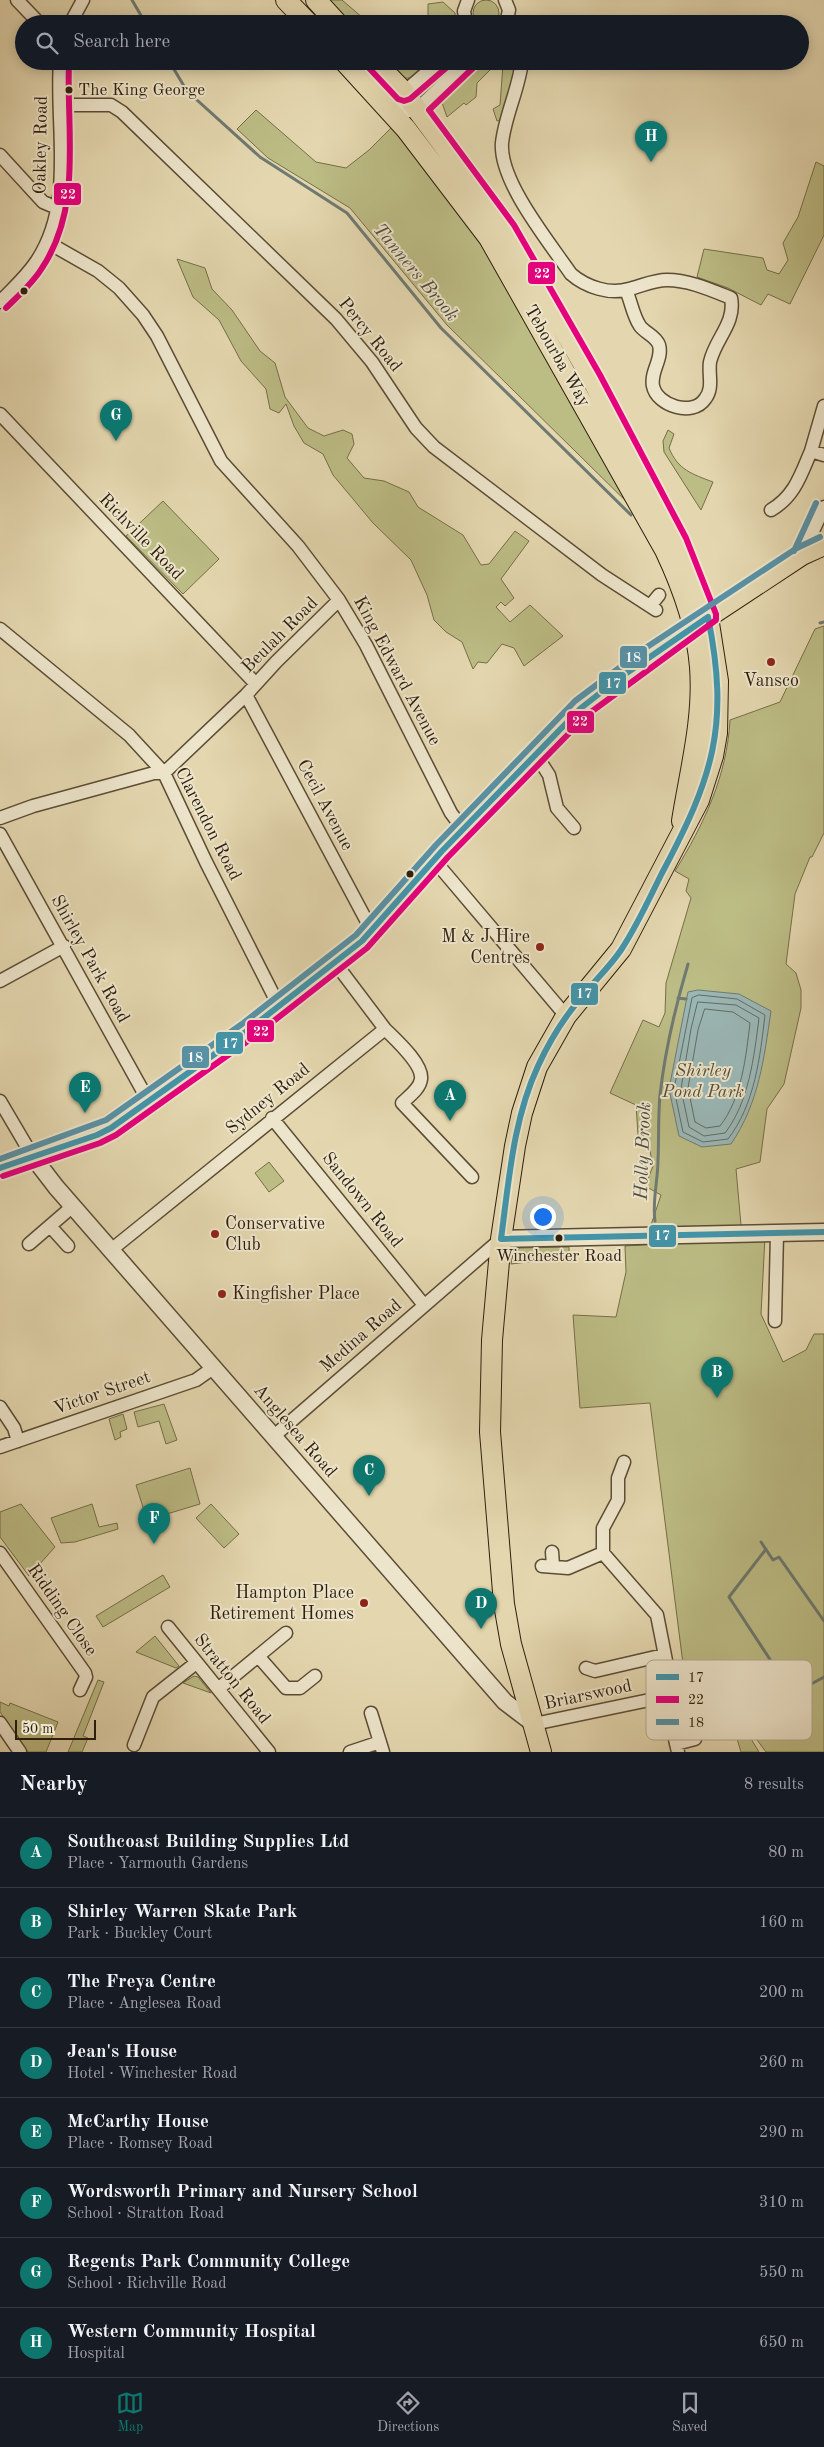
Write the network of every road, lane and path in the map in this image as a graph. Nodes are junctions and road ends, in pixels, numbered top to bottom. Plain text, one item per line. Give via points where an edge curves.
1 (17, 0) edge
2 (83, 0) edge
3 (286, 0) edge
4 (316, 0) edge
5 (468, 0) edge
6 (505, 0) edge
7 (31, 15) edge
8 (75, 15) edge
9 (300, 15) edge
10 (330, 15) edge
11 (464, 15) edge
12 (509, 15) edge
13 (60, 70) edge
14 (352, 70) edge
15 (383, 70) edge
16 (430, 70) edge
17 (458, 70) edge
18 (520, 70) edge
19 (404, 92) junction
20 (60, 105) junction
21 (417, 109) junction
22 (394, 115) junction
23 (0, 155) edge
24 (57, 208) junction
25 (47, 242) junction
26 (626, 290) junction
27 (0, 302) edge
28 (824, 406) edge
29 (0, 414) edge
30 (811, 451) junction
31 (824, 455) edge
32 (824, 507) edge
33 (772, 510) dead end
34 (824, 545) edge
35 (802, 555) junction
36 (659, 595) dead end
37 (339, 600) junction
38 (700, 622) junction
39 (1, 633) edge
40 (256, 684) junction
41 (246, 695) junction
42 (536, 755) junction
43 (164, 773) junction
44 (0, 818) edge
45 (464, 828) junction
46 (574, 828) dead end
47 (0, 834) edge
48 (434, 860) junction
49 (372, 931) junction
50 (64, 946) junction
51 (336, 964) junction
52 (0, 981) edge
53 (279, 1006) junction
54 (563, 1012) junction
55 (385, 1029) junction
56 (0, 1101) edge
57 (149, 1102) junction
58 (272, 1118) junction
59 (33, 1157) junction
60 (0, 1168) edge
61 (472, 1177) dead end
62 (73, 1206) junction
63 (50, 1226) junction
64 (824, 1232) edge
65 (776, 1234) junction
66 (501, 1240) junction
67 (29, 1244) dead end
68 (68, 1246) dead end
69 (111, 1250) junction
70 (472, 1263) junction
71 (498, 1277) junction
72 (424, 1305) junction
73 (775, 1321) dead end
74 (213, 1368) junction
75 (0, 1407) edge
76 (274, 1436) junction
77 (18, 1441) junction
78 (0, 1447) edge
79 (624, 1462) dead end
80 (552, 1552) dead end
81 (0, 1553) edge
82 (603, 1553) junction
83 (168, 1627) dead end
84 (286, 1633) dead end
85 (664, 1655) junction
86 (258, 1656) junction
87 (665, 1660) edge
88 (196, 1663) junction
89 (586, 1668) dead end
90 (315, 1676) dead end
91 (218, 1689) junction
92 (80, 1690) dead end
93 (646, 1700) edge
94 (371, 1713) dead end
95 (0, 1723) edge
96 (534, 1724) junction
97 (692, 1740) edge
98 (134, 1745) dead end
99 (382, 1747) edge
100 (677, 1748) edge
101 (20, 1752) edge
102 (269, 1752) edge
103 (350, 1752) edge
104 (541, 1752) edge

1 - 7 street
2 - 8 street
3 - 9 main road
4 - 10 main road
5 - 11 street
6 - 12 street
13 - 20 street, Oakley Road
14 - 22 main road, Tebourba Way
15 - 19 main road, Tebourba Way
16 - 19 street
17 - 21 street
18 - 26 street via 502,142 504,168 571,274 601,289
19 - 21 main road, Tebourba Way
19 - 22 street
20 - 24 street, Oakley Road via 61,177
20 - 36 street, Percy Road via 111,105 122,112 336,319 372,362 416,428 434,447 602,575 653,608
21 - 22 street
21 - 38 main road, Tebourba Way via 506,229 592,379 673,531 696,582
22 - 38 main road, Tebourba Way via 489,238 665,550
23 - 24 street via 43,202
24 - 25 street, Oakley Road
25 - 27 street, Oakley Road via 35,263
25 - 37 street, King Edward Avenue via 98,270 143,315 221,461 298,546
26 - 26 street via 669,280 698,285 731,298 730,321 712,355 710,390 701,405 692,408 670,405 655,391 653,378 659,346 639,324
28 - 30 street
29 - 40 street, Richville Road
30 - 31 street
30 - 33 street via 794,491 784,503
32 - 35 street
34 - 35 main road
35 - 38 main road
37 - 40 street, Beulah Road
37 - 45 street, King Edward Avenue via 366,644 451,813
38 - 42 main road via 581,708
38 - 54 main road via 700,709 679,840 621,949
39 - 43 street, Clarendon Road via 129,735
40 - 41 street, Beulah Road
41 - 43 street, Beulah Road
41 - 49 street, Cecil Avenue
42 - 45 main road
42 - 46 street via 549,775 557,808
43 - 44 street via 33,806
43 - 53 street, Clarendon Road
45 - 48 main road
47 - 50 street, Shirley Park Road
48 - 49 main road
48 - 54 street
49 - 51 main road
50 - 52 street
50 - 57 street, Shirley Park Road
51 - 53 main road
51 - 55 street
53 - 57 main road
54 - 66 main road via 537,1067 522,1113
55 - 58 street, Sydney Road
55 - 61 street via 420,1067 421,1080 402,1103
56 - 59 street
57 - 59 main road via 97,1135
58 - 69 street, Sydney Road
58 - 72 street, Sandown Road
59 - 60 main road
59 - 62 street, Anglesea Road
62 - 63 street
62 - 69 street, Anglesea Road
63 - 67 street
63 - 68 street
64 - 65 street
65 - 66 street
65 - 73 street
66 - 70 street, Medina Road
66 - 71 main road
69 - 74 street, Anglesea Road
70 - 71 street via 489,1269
70 - 72 street, Medina Road
71 - 96 main road via 492,1340 490,1432 500,1567 511,1644
72 - 76 street, Medina Road
74 - 76 street, Anglesea Road
74 - 77 street, Victor Street via 196,1380
75 - 77 street via 14,1428
76 - 96 street, Anglesea Road via 505,1702
77 - 78 street, Victor Street
79 - 82 street via 618,1478 618,1500 603,1528
80 - 82 street via 547,1566 568,1568
81 - 92 street, Ridding Close via 85,1673
82 - 85 street via 657,1615
83 - 88 street, Stratton Road
84 - 86 street
85 - 87 street
85 - 89 street, Briarswood via 595,1671
86 - 90 street via 286,1688 300,1688
86 - 91 street
88 - 91 street, Stratton Road
88 - 98 street via 153,1697
91 - 102 street, Stratton Road
93 - 96 street, Briarswood
94 - 99 street
95 - 101 street
96 - 104 main road
97 - 100 street
99 - 103 street

